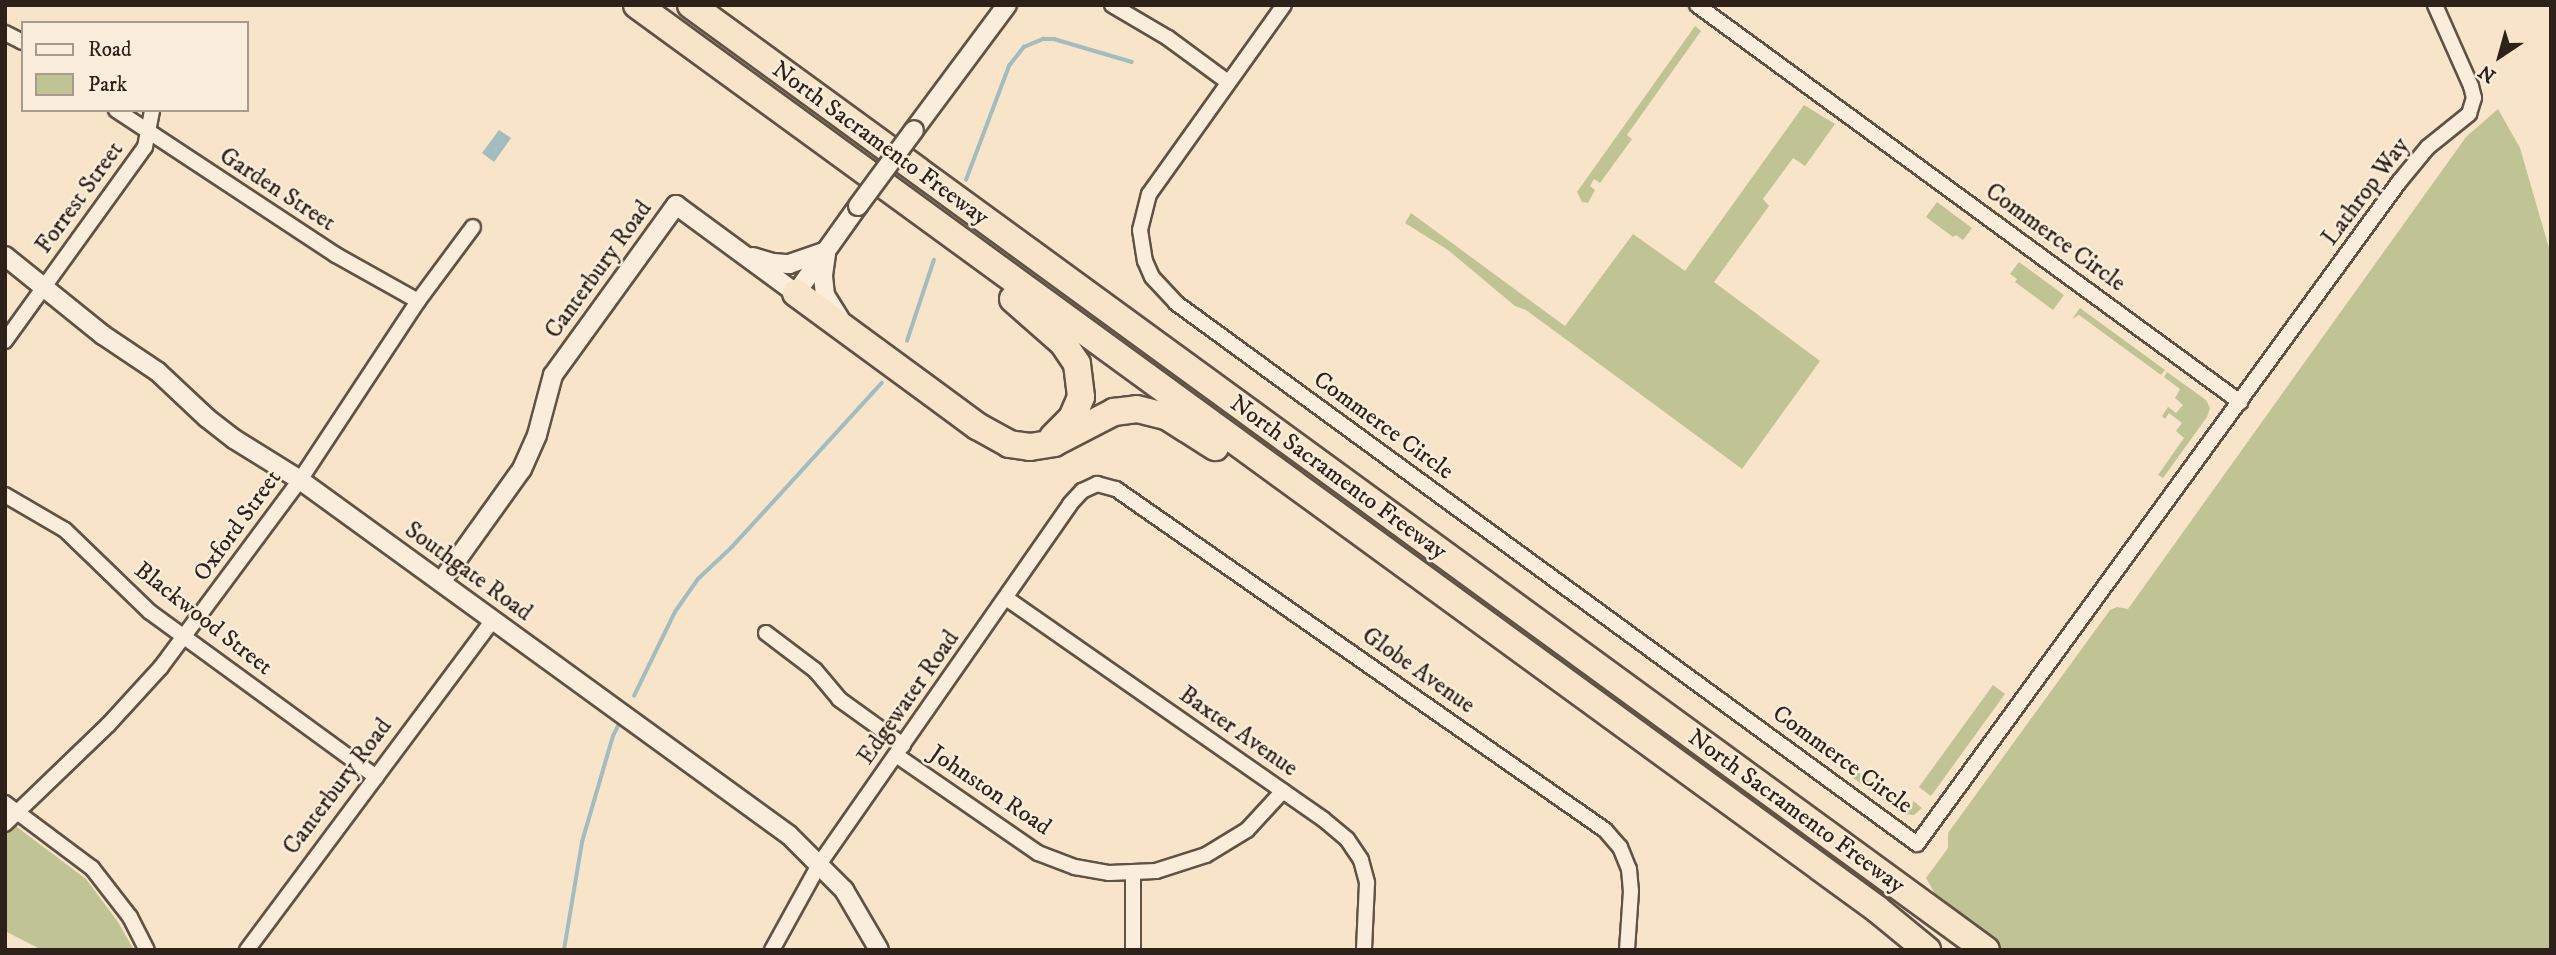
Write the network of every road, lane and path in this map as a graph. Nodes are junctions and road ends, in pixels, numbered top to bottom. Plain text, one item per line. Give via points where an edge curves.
1 (636, 5) edge
2 (691, 5) edge
3 (719, 5) edge
4 (999, 5) edge
5 (1007, 5) edge
6 (1112, 5) edge
7 (1284, 5) edge
8 (1697, 5) edge
9 (2435, 5) edge
10 (989, 29) junction
11 (5, 33) edge
12 (21, 41) edge
13 (1228, 82) junction
14 (119, 112) edge
15 (152, 112) edge
16 (147, 133) junction
17 (866, 135) junction
18 (911, 206) junction
19 (473, 227) dead end
20 (736, 249) junction
21 (826, 250) junction
22 (5, 256) edge
23 (45, 286) junction
24 (796, 293) junction
25 (418, 301) junction
26 (854, 335) junction
27 (5, 341) edge
28 (2240, 401) junction
29 (1043, 445) junction
30 (300, 480) junction
31 (1097, 484) joint
32 (5, 495) edge
33 (1418, 575) junction
34 (441, 582) junction
35 (1006, 598) junction
36 (493, 620) junction
37 (765, 633) dead end
38 (184, 637) junction
39 (900, 750) junction
40 (376, 777) junction
41 (1283, 791) junction
42 (5, 803) edge
43 (18, 812) junction
44 (5, 824) edge
45 (820, 863) junction
46 (1133, 874) junction
47 (147, 950) edge
48 (247, 950) edge
49 (772, 950) edge
50 (879, 950) edge
51 (1133, 950) edge
52 (1364, 950) edge
53 (1627, 950) edge
54 (1927, 950) edge
55 (1986, 950) edge

1 - 18 highway, North Sacramento Freeway
2 - 17 highway, North Sacramento Freeway
3 - 17 highway
4 - 10 street
5 - 10 street
6 - 13 street
7 - 13 street, Commerce Circle
8 - 28 street, Commerce Circle
9 - 28 street, Lathrop Way via 2471,86 2473,107 2414,162
10 - 21 street, bridge
11 - 12 street
13 - 28 street, Commerce Circle via 1156,182 1144,206 1140,245 1163,292 1917,844
14 - 16 street, Garden Street
15 - 16 street, Forrest Street
16 - 23 street, Forrest Street via 145,147
16 - 25 street, Garden Street via 336,255
17 - 55 highway, North Sacramento Freeway
18 - 29 highway via 1063,343 1077,364 1082,387 1077,408
18 - 33 highway, North Sacramento Freeway
19 - 25 street, Oxford Street
20 - 21 street via 781,264 797,263
20 - 24 street, Canterbury Road
20 - 34 street, Canterbury Road via 676,205 554,375 522,469
21 - 24 street
21 - 26 street via 825,295
22 - 23 street, Southgate Road
23 - 27 street, Forrest Street
23 - 30 street, Southgate Road via 86,322 158,372 216,425
24 - 26 highway
25 - 30 street, Oxford Street
26 - 29 highway via 991,435 1017,446
29 - 33 highway via 1114,412 1160,413
30 - 34 street, Southgate Road
30 - 38 street, Oxford Street
31 - 35 street, Edgewater Road via 1075,498
31 - 53 street, Globe Avenue via 1116,489 1605,830 1620,847 1629,869 1632,891
32 - 38 street, Blackwood Street via 65,530 130,594
33 - 54 highway, North Sacramento Freeway
34 - 36 street, Southgate Road
35 - 39 street, Edgewater Road
35 - 41 street, Baxter Avenue
36 - 40 street, Canterbury Road
36 - 45 street, Southgate Road via 789,835
37 - 39 street, Johnston Road via 815,670 839,699
38 - 40 street, Blackwood Street
38 - 43 street, Oxford Street via 135,697
39 - 45 street, Edgewater Road
39 - 46 street, Johnston Road via 1038,853 1092,871
40 - 48 street, Canterbury Road
41 - 46 street, Johnston Road via 1247,830 1220,848 1192,861
41 - 52 street, Baxter Avenue via 1337,829 1361,860 1368,897
42 - 43 street
43 - 44 street, Oxford Street
43 - 47 street via 92,868 130,917
45 - 49 street, Edgewater Road
45 - 50 street, Southgate Road via 850,899
46 - 51 street

